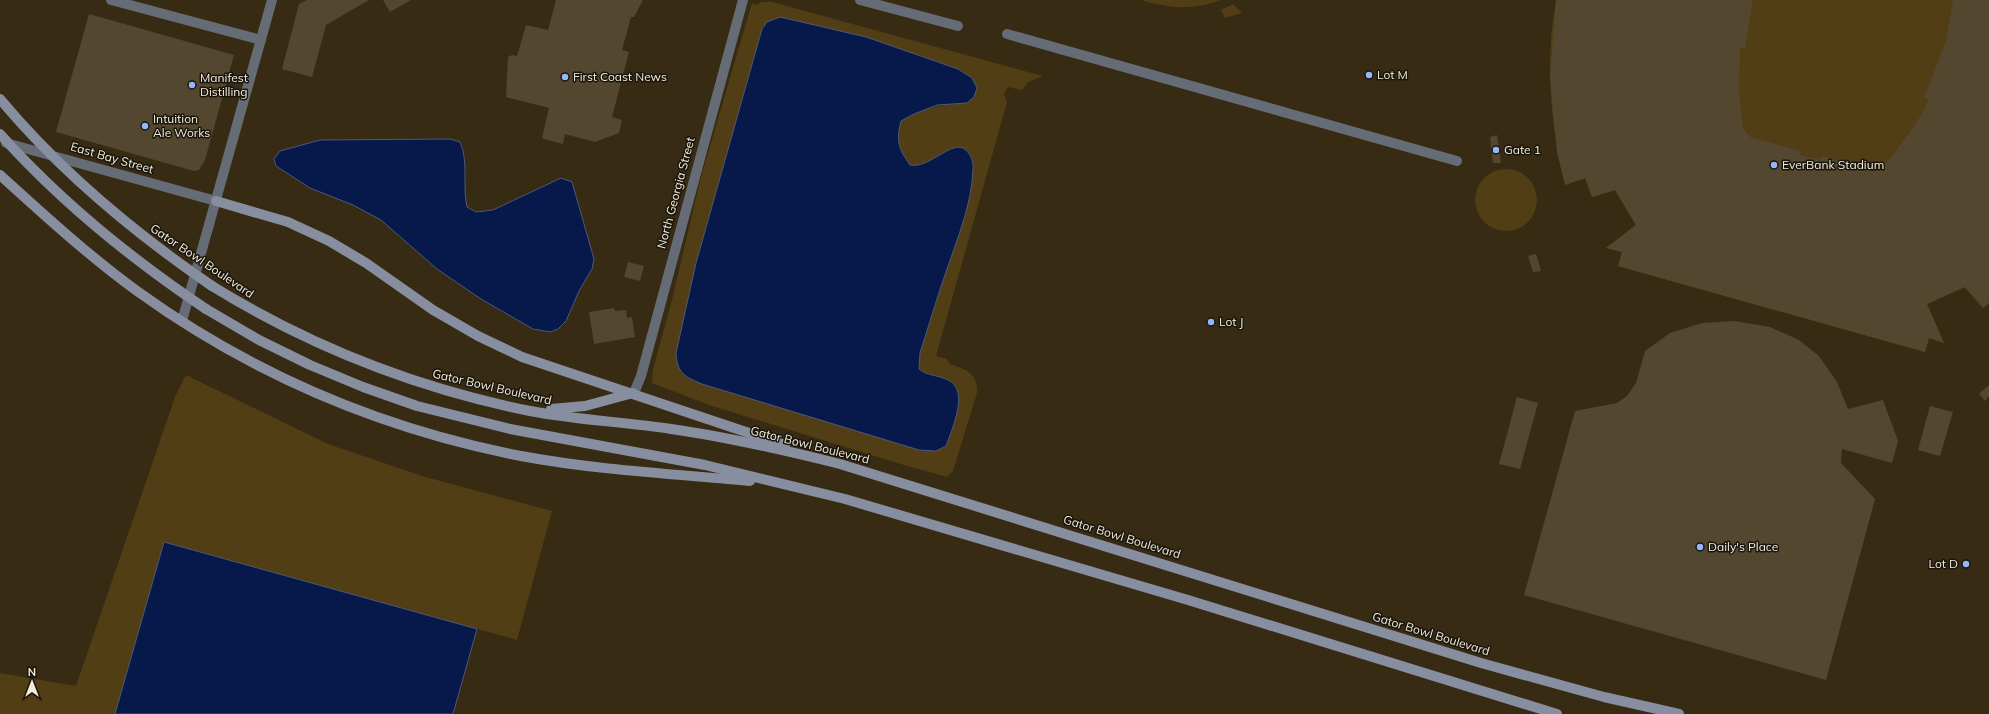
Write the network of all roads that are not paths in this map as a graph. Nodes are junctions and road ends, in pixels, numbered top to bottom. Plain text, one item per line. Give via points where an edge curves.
1 (111, 0) edge
2 (272, 0) edge
3 (743, 0) edge
4 (860, 0) edge
5 (958, 26) dead end
6 (1007, 34) dead end
7 (261, 40) junction
8 (0, 99) edge
9 (0, 134) edge
10 (0, 141) edge
11 (1457, 161) dead end
12 (0, 175) edge
13 (216, 201) junction
14 (182, 322) junction
15 (634, 393) junction
16 (531, 411) junction
17 (840, 464) junction
18 (788, 484) junction
19 (1557, 714) edge
20 (1679, 714) edge

1 - 7 street
2 - 7 street
3 - 15 street, North Georgia Street via 641,376
4 - 5 street
6 - 11 street
7 - 13 street
8 - 16 main road, Gator Bowl Boulevard, bridge via 55,159 96,198 157,248 212,286 289,330 368,365 449,391
9 - 18 main road, bridge via 37,174 101,232 152,272 206,309 259,340 310,365 417,406 510,429 677,459
10 - 13 street, East Bay Street
12 - 14 main road via 103,265
13 - 14 street
13 - 15 main road via 288,222 330,241 366,262 433,310 507,350 543,365
14 - 18 main road via 296,385 375,417 436,436 522,456 570,463
15 - 16 main road via 585,406
15 - 17 main road
16 - 17 main road, Gator Bowl Boulevard via 672,429
17 - 20 main road, Gator Bowl Boulevard via 1481,663 1604,697
18 - 19 main road via 1188,600

